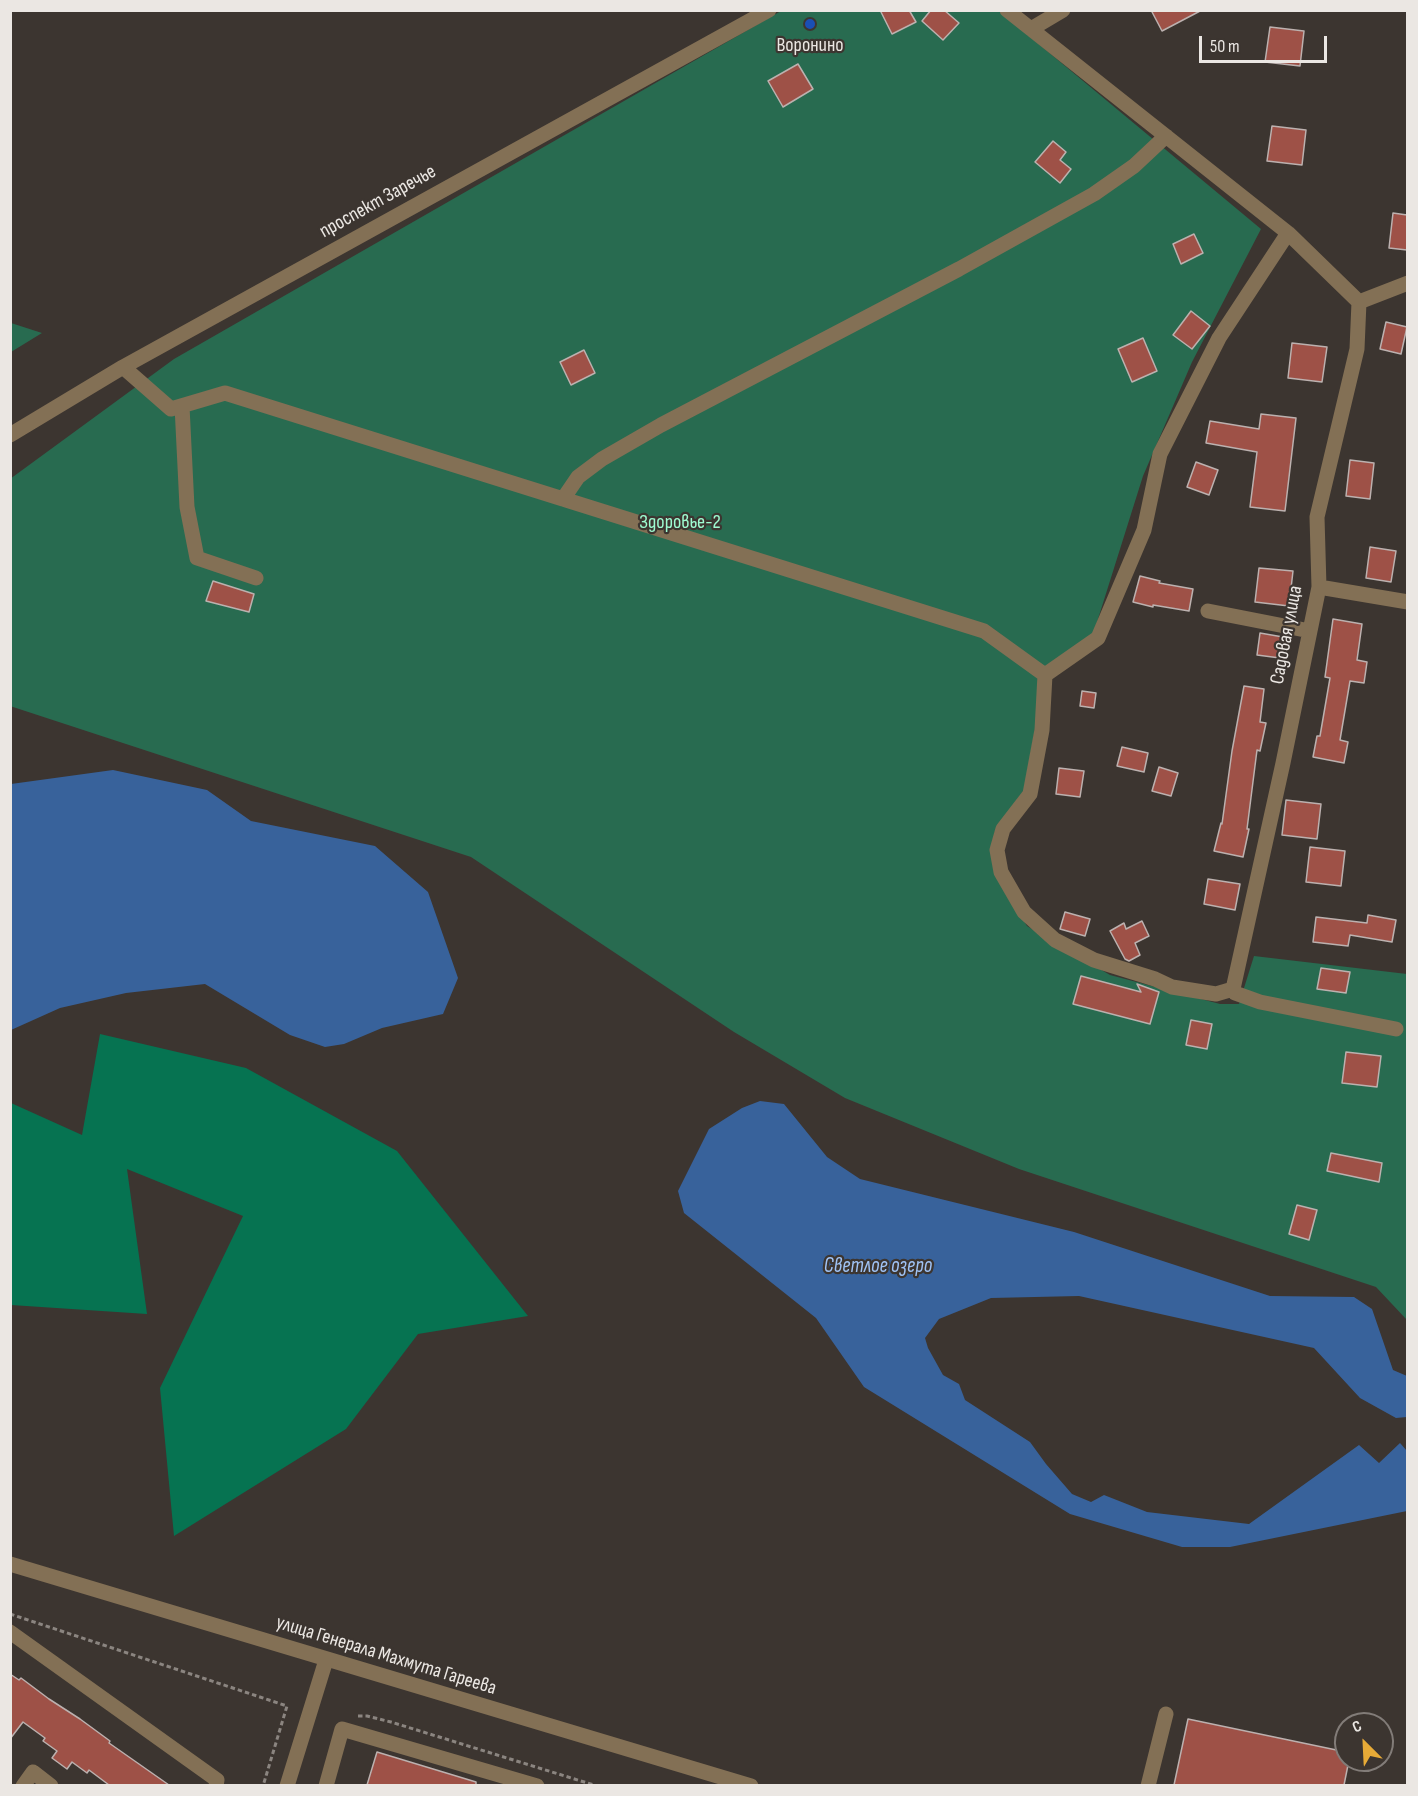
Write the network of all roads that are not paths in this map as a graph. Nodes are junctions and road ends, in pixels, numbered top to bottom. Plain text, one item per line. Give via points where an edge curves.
1 (769, 10) edge
2 (1007, 10) edge
3 (1063, 10) edge
4 (1031, 29) junction
5 (1166, 136) junction
6 (1288, 233) junction
7 (1407, 284) edge
8 (1359, 302) junction
9 (123, 366) junction
10 (182, 406) junction
11 (10, 435) edge
12 (563, 499) junction
13 (256, 578) dead end
14 (1319, 587) junction
15 (1407, 602) edge
16 (1208, 610) dead end
17 (1310, 631) junction
18 (1045, 675) junction
19 (1233, 989) junction
20 (1396, 1029) dead end
21 (10, 1564) edge
22 (10, 1632) edge
23 (326, 1660) junction
24 (1166, 1714) dead end
25 (23, 1785) edge
26 (51, 1785) edge
27 (216, 1785) edge
28 (287, 1785) edge
29 (326, 1785) edge
30 (532, 1785) edge
31 (751, 1785) edge
32 (1148, 1785) edge

1 - 9 street, проспект Заречье
2 - 4 street
3 - 4 street
4 - 5 street
5 - 6 street
5 - 12 street via 1095,194 602,459 578,477
6 - 8 street
6 - 18 street via 1219,338 1160,454 1144,530 1098,638
7 - 8 street
8 - 14 street, Садовая улица via 1357,349 1317,517
9 - 10 street via 171,409
9 - 11 street, проспект Заречье
10 - 12 street via 225,393
10 - 13 street via 187,507 196,558
12 - 18 street via 984,631
14 - 15 street
14 - 17 street, Садовая улица
16 - 17 street
17 - 19 street, Садовая улица
18 - 19 street via 1042,730 1030,794 1003,829 997,850 1001,872 1024,912 1055,940 1094,960 1172,987 1216,994
19 - 20 street via 1260,1002
21 - 23 street, улица Генерала Махмута Гареева
22 - 27 street via 217,1780
23 - 28 street
23 - 31 street, улица Генерала Махмута Гареева
24 - 32 street
25 - 26 street via 33,1772
29 - 30 street via 342,1729

